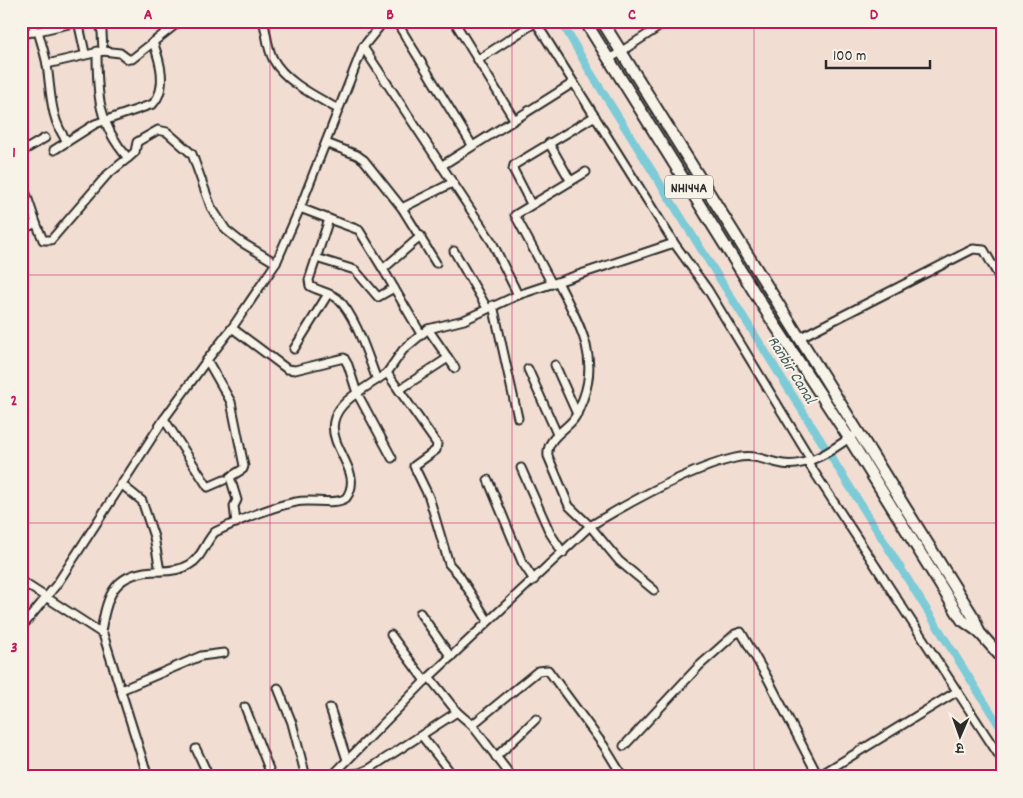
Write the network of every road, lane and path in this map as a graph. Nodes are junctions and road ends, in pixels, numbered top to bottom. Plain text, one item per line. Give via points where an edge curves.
1 (32, 21) edge
2 (99, 21) edge
3 (180, 21) edge
4 (263, 21) edge
5 (384, 21) edge
6 (396, 21) edge
7 (454, 21) edge
8 (585, 21) edge
9 (602, 21) edge
10 (668, 21) edge
11 (78, 22) edge
12 (536, 22) edge
13 (36, 31) junction
14 (21, 34) edge
15 (153, 42) junction
16 (362, 46) junction
17 (100, 51) junction
18 (622, 51) junction
19 (85, 53) junction
20 (478, 60) junction
21 (608, 60) junction
22 (47, 64) junction
23 (574, 83) junction
24 (338, 109) junction
25 (595, 116) junction
26 (514, 119) junction
27 (104, 121) junction
28 (45, 138) dead end
29 (67, 140) junction
30 (326, 143) junction
31 (549, 143) junction
32 (472, 145) junction
33 (54, 150) dead end
34 (21, 152) edge
35 (128, 158) junction
36 (441, 166) junction
37 (586, 172) dead end
38 (21, 179) edge
39 (570, 180) junction
40 (452, 183) junction
41 (531, 204) junction
42 (300, 208) junction
43 (402, 208) junction
44 (329, 219) junction
45 (36, 223) junction
46 (21, 230) edge
47 (421, 236) junction
48 (674, 243) junction
49 (454, 251) dead end
50 (316, 258) junction
51 (276, 263) junction
52 (436, 263) dead end
53 (383, 269) junction
54 (1002, 282) edge
55 (555, 283) junction
56 (394, 288) junction
57 (328, 294) junction
58 (518, 295) junction
59 (490, 306) junction
60 (232, 328) junction
61 (428, 329) junction
62 (421, 334) junction
63 (799, 338) junction
64 (294, 349) dead end
65 (448, 358) junction
66 (207, 360) junction
67 (555, 364) dead end
68 (455, 368) dead end
69 (528, 369) dead end
70 (386, 373) junction
71 (377, 380) junction
72 (399, 390) junction
73 (357, 393) junction
74 (577, 414) junction
75 (518, 418) dead end
76 (164, 419) junction
77 (556, 434) junction
78 (854, 435) junction
79 (392, 458) dead end
80 (809, 461) junction
81 (521, 468) dead end
82 (224, 480) dead end
83 (488, 480) dead end
84 (121, 484) junction
85 (236, 523) junction
86 (590, 526) junction
87 (563, 553) junction
88 (160, 571) junction
89 (534, 580) junction
90 (21, 581) edge
91 (654, 590) dead end
92 (45, 596) junction
93 (420, 613) dead end
94 (488, 621) junction
95 (21, 628) edge
96 (101, 632) junction
97 (391, 635) dead end
98 (224, 653) dead end
99 (452, 657) junction
100 (1002, 658) edge
101 (427, 679) junction
102 (278, 688) dead end
103 (121, 690) junction
104 (956, 692) junction
105 (245, 708) dead end
106 (330, 708) dead end
107 (456, 712) junction
108 (536, 719) dead end
109 (472, 725) junction
110 (422, 736) junction
111 (624, 746) dead end
112 (196, 749) dead end
113 (496, 757) junction
114 (347, 760) junction
115 (1002, 760) edge
116 (340, 768) junction
117 (347, 776) edge
118 (817, 776) edge
119 (148, 777) edge
120 (209, 777) edge
121 (272, 777) edge
122 (306, 777) edge
123 (331, 777) edge
124 (454, 777) edge
125 (512, 777) edge
126 (623, 777) edge

1 - 13 street
2 - 17 street
3 - 15 street
4 - 24 street via 273,59 281,69 309,92
5 - 16 street
6 - 32 street
7 - 20 street
8 - 21 highway, NH144A
9 - 18 highway
10 - 18 street
11 - 13 street
11 - 19 street
12 - 20 street
12 - 23 street
13 - 14 street
13 - 22 street
15 - 17 street via 130,59 120,52
15 - 27 street via 160,68 161,87 157,99 148,107
16 - 24 street
16 - 36 street
17 - 19 street
17 - 27 street via 97,90
18 - 21 street
18 - 63 highway
19 - 22 street
20 - 26 street
21 - 78 highway, NH144A via 771,319
22 - 29 street via 55,118
23 - 25 street
23 - 26 street
24 - 30 street
25 - 31 street
25 - 48 street
26 - 32 street
27 - 29 street
27 - 35 street via 115,143
28 - 34 street
29 - 33 street
30 - 42 street
30 - 43 street via 364,160
31 - 39 street
31 - 41 street via 513,167
32 - 36 street
35 - 45 street via 107,175 51,240 43,240
35 - 51 street via 135,152 137,142 158,130 167,132 192,154 211,207 226,230
36 - 40 street
37 - 39 street
38 - 45 street
39 - 41 street
40 - 43 street
40 - 58 street via 496,249
41 - 55 street via 515,217
42 - 44 street
42 - 51 street
43 - 47 street
44 - 50 street
44 - 53 street via 359,230
45 - 46 street
47 - 52 street
47 - 53 street
48 - 55 street
48 - 80 street via 708,290
49 - 59 street
50 - 56 street via 355,270 378,297
50 - 57 street via 309,283 312,288
51 - 60 street
53 - 56 street
54 - 63 street via 984,250 973,249
55 - 58 street
55 - 74 street via 583,335 590,358 588,384
56 - 62 street
57 - 64 street
57 - 71 street via 339,300 350,317
58 - 59 street
59 - 61 street via 464,320
59 - 75 street
60 - 66 street
60 - 73 street via 287,369 344,358
61 - 62 street
61 - 65 street
62 - 70 street via 403,350
63 - 78 highway, NH144A
65 - 68 street
65 - 72 street
66 - 76 street
66 - 85 street via 231,402 244,466 243,470 230,477 237,500 234,506
67 - 74 street
69 - 77 street
70 - 71 street
70 - 72 street
71 - 73 street
72 - 94 street via 437,444 436,450 414,466 429,497 449,564
73 - 79 street
73 - 85 street via 345,402 332,431 352,479 352,489 346,498 338,501 297,501
74 - 77 street
76 - 82 street via 208,487
76 - 84 street
77 - 86 street via 548,456 569,506
78 - 80 street
78 - 100 highway, NH144A via 974,618 979,632
80 - 86 street via 785,464 752,455 735,458 700,470 619,508
80 - 104 street
81 - 87 street via 550,533
83 - 89 street via 522,562
84 - 88 street via 142,501 154,537
84 - 92 street via 57,584
85 - 88 street via 215,532 198,558 188,566
86 - 87 street
86 - 91 street via 619,561
87 - 89 street
88 - 96 street via 137,572 119,583 105,607
89 - 94 street
90 - 92 street
92 - 95 street
92 - 96 street
93 - 99 street
94 - 99 street
96 - 103 street
97 - 101 street
98 - 103 street via 202,656
99 - 101 street
101 - 107 street
101 - 114 street
102 - 122 street via 292,723
103 - 119 street
104 - 115 street
104 - 118 street
105 - 121 street
106 - 114 street
107 - 109 street
107 - 110 street
108 - 113 street
109 - 113 street
109 - 126 street via 538,671 548,670
110 - 117 street via 365,771
110 - 124 street
111 - 118 street via 699,666 741,632
112 - 120 street
113 - 125 street
114 - 116 street
116 - 117 street
116 - 123 street

